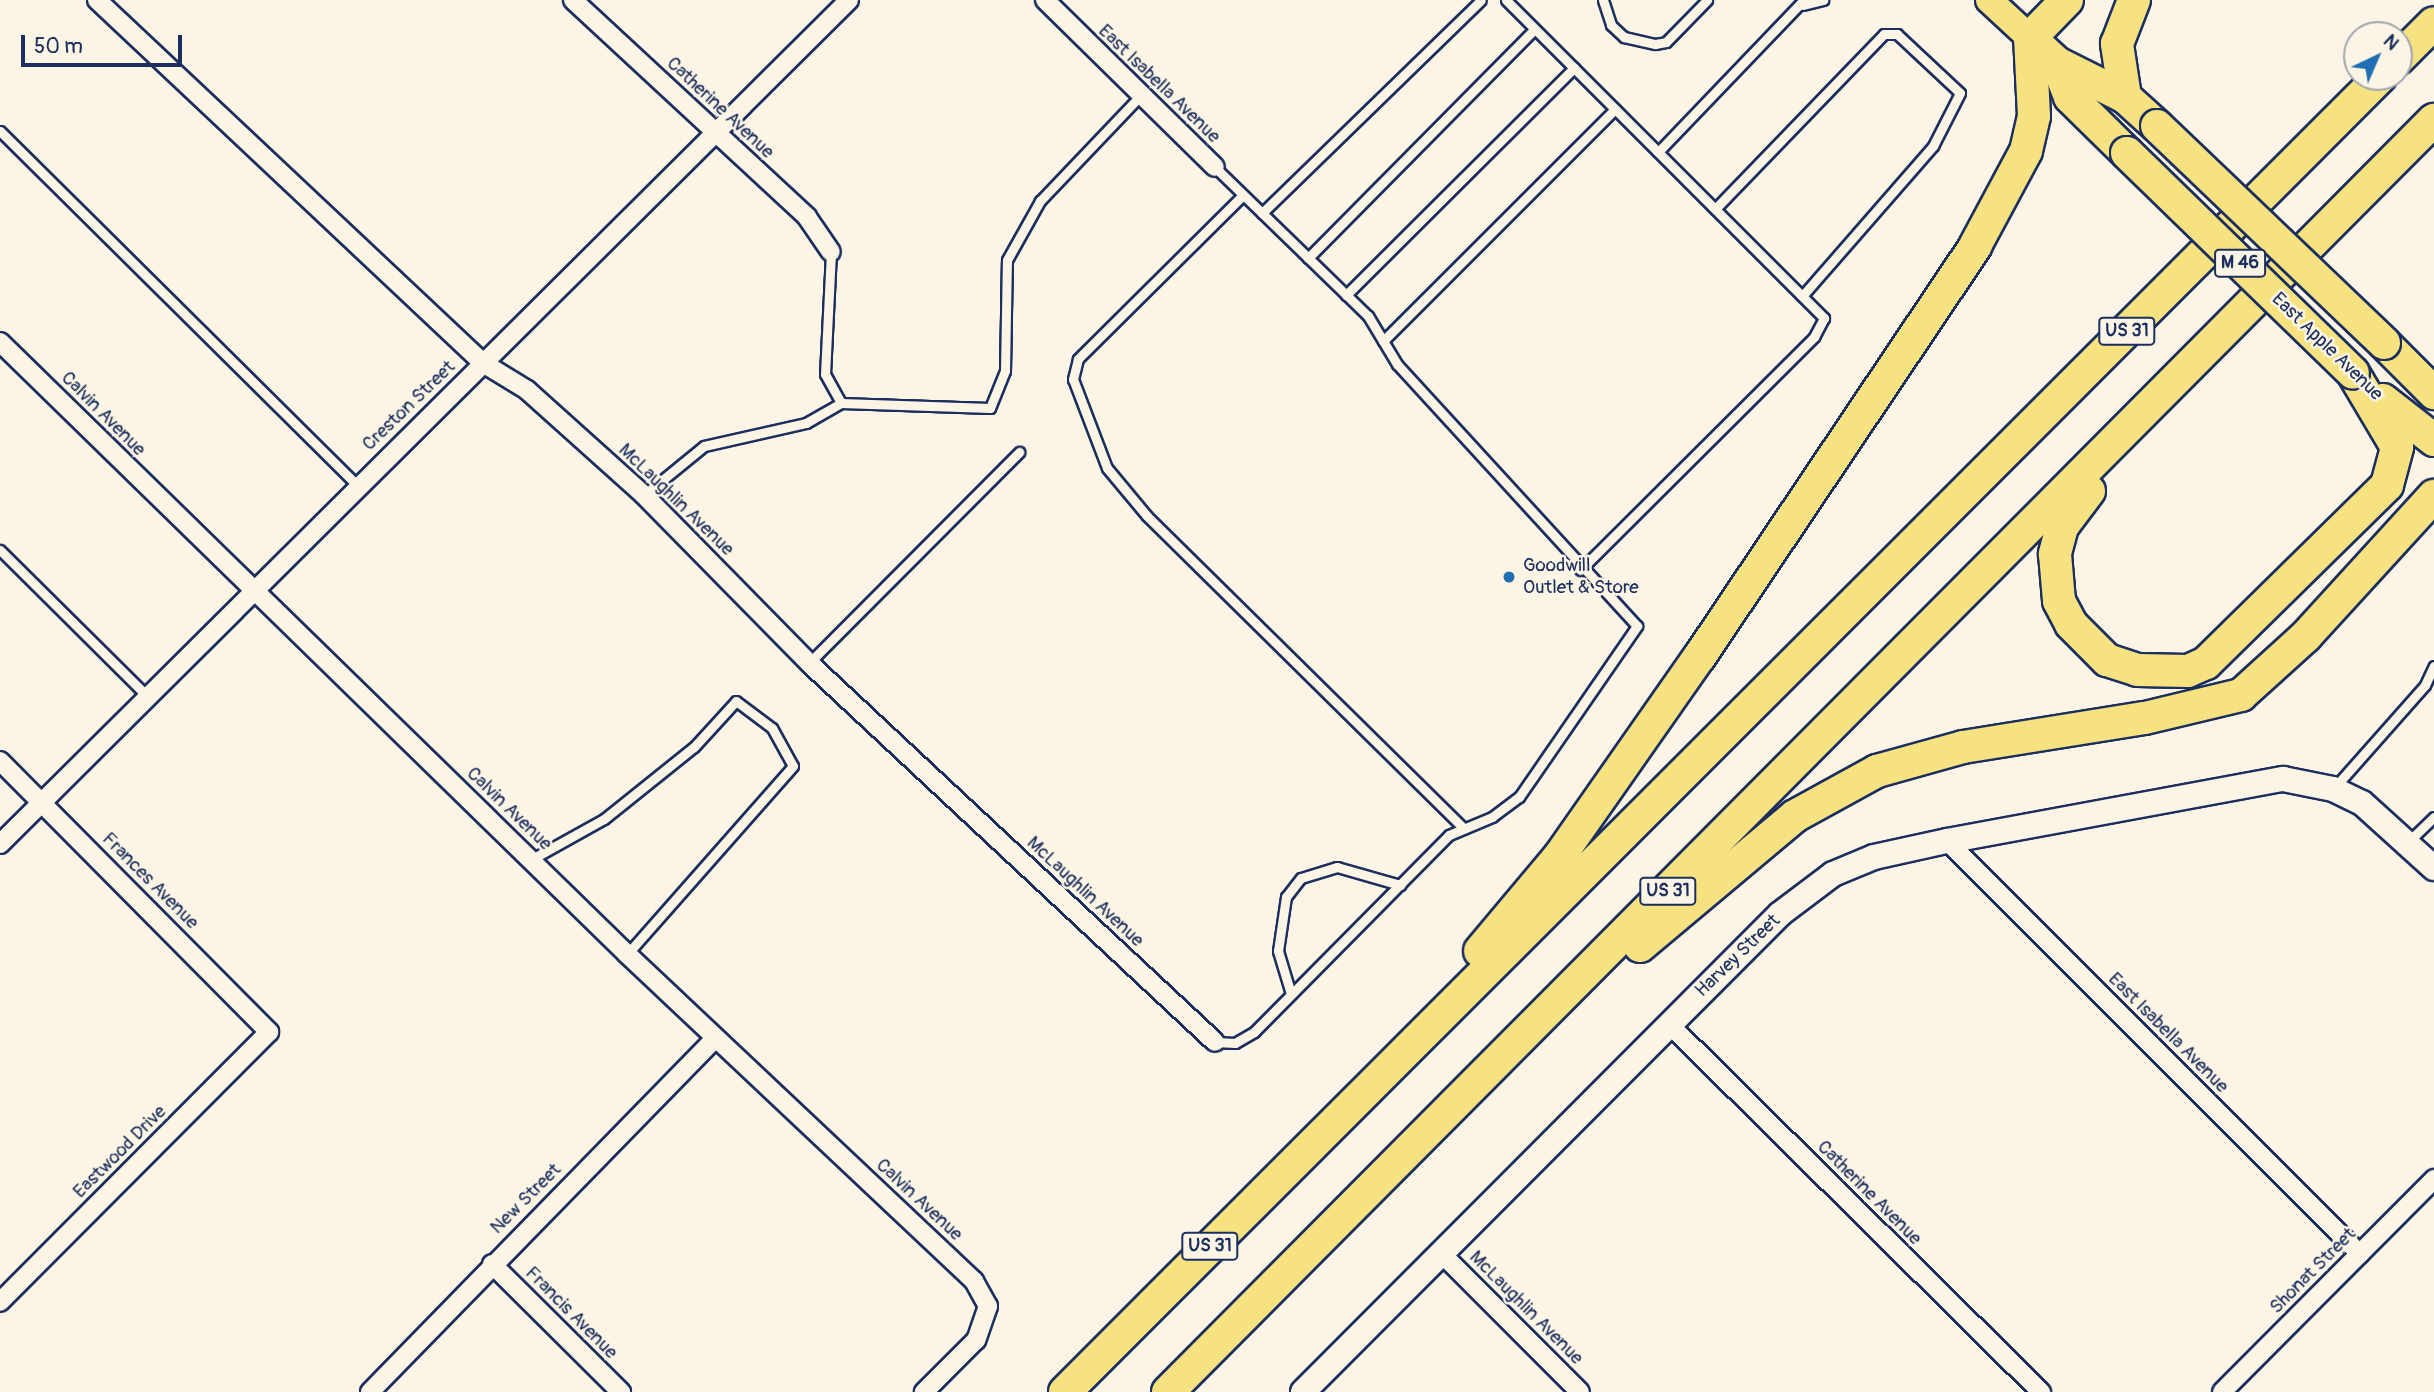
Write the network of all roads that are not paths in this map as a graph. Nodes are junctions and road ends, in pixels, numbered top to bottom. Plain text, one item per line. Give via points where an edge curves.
1 (97, 0) edge
2 (573, 0) edge
3 (849, 0) edge
4 (1481, 0) edge
5 (1506, 0) edge
6 (1603, 0) edge
7 (1707, 0) edge
8 (1824, 0) edge
9 (1989, 0) edge
10 (2067, 0) edge
11 (2134, 0) edge
12 (2431, 0) edge
13 (1050, 2) edge
14 (1803, 3) edge
15 (2410, 21) edge
16 (2434, 23) edge
17 (1535, 29) junction
18 (2030, 38) junction
19 (2413, 44) edge
20 (2057, 63) junction
21 (1574, 68) junction
22 (2343, 89) edge
23 (2366, 91) edge
24 (1140, 96) junction
25 (2125, 97) junction
26 (1615, 109) junction
27 (2434, 120) edge
28 (0, 131) edge
29 (716, 134) junction
30 (1658, 152) junction
31 (2293, 164) junction
32 (1215, 167) joint
33 (1243, 195) junction
34 (1715, 209) junction
35 (1262, 213) junction
36 (831, 253) joint
37 (1308, 258) junction
38 (1346, 295) junction
39 (1802, 296) junction
40 (2227, 329) junction
41 (1383, 341) junction
42 (0, 342) edge
43 (483, 363) junction
44 (2353, 373) junction
45 (2434, 393) edge
46 (841, 403) junction
47 (2434, 440) edge
48 (1019, 452) dead end
49 (358, 486) junction
50 (644, 495) junction
51 (2434, 496) edge
52 (0, 550) edge
53 (1580, 570) junction
54 (252, 591) junction
55 (809, 663) junction
56 (2434, 666) edge
57 (148, 696) junction
58 (0, 761) edge
59 (2322, 786) junction
60 (41, 802) junction
61 (2434, 817) edge
62 (1464, 829) junction
63 (1947, 841) junction
64 (2408, 842) junction
65 (0, 844) edge
66 (532, 859) junction
67 (2434, 868) edge
68 (1400, 885) junction
69 (627, 954) junction
70 (1291, 994) junction
71 (1668, 1023) junction
72 (269, 1031) joint
73 (715, 1038) junction
74 (1215, 1042) joint
75 (1355, 1101) junction
76 (1406, 1153) junction
77 (2434, 1180) edge
78 (1442, 1254) junction
79 (2360, 1254) junction
80 (492, 1264) junction
81 (0, 1302) edge
82 (370, 1392) edge
83 (621, 1392) edge
84 (924, 1392) edge
85 (1066, 1392) edge
86 (1168, 1392) edge
87 (1303, 1392) edge
88 (1580, 1392) edge
89 (2041, 1392) edge
90 (2222, 1392) edge

1 - 43 street, McLaughlin Avenue
2 - 29 street, Catherine Avenue
3 - 29 street, Creston Street
4 - 35 lane
5 - 17 lane
6 - 7 lane via 1611,24 1624,37 1655,44 1666,42
8 - 14 lane
9 - 18 main road, East Apple Avenue / M 46
10 - 18 highway
11 - 25 highway via 2117,44
12 - 15 highway
13 - 24 street, East Isabella Avenue
14 - 30 lane
16 - 19 highway
17 - 21 lane
17 - 37 lane
18 - 20 highway, East Apple Avenue / M 46
18 - 75 highway via 2034,116 2026,150 1975,246 1559,857
20 - 25 highway, East Apple Avenue / M 46
20 - 44 highway, East Apple Avenue / M 46, bridge via 2070,97
21 - 26 lane
21 - 38 lane
22 - 31 highway via 2322,111
23 - 31 highway, US 31
24 - 32 street, East Isabella Avenue
24 - 46 lane via 1040,201 1007,260 1005,371 990,408
25 - 45 highway, East Apple Avenue / M 46, bridge
26 - 30 lane
26 - 41 lane
27 - 40 highway, US 31
28 - 49 lane
29 - 36 street, Catherine Avenue via 824,234
29 - 43 street, Creston Street
30 - 34 lane
31 - 75 highway, US 31
32 - 33 lane
33 - 35 lane
33 - 62 lane via 1078,359 1073,379 1107,468 1147,516
34 - 39 lane
34 - 39 lane via 1884,34 1897,34 1960,93 1933,146
35 - 37 lane
36 - 46 lane via 825,374
37 - 38 lane
38 - 41 lane
39 - 53 lane via 1824,317 1814,337
40 - 44 highway via 2173,406 2075,505 2055,554 2059,601 2071,624 2107,660 2137,670 2188,671 2218,656 2387,485 2397,447
40 - 76 highway, US 31
41 - 53 lane via 1551,525
42 - 54 street, Calvin Avenue
43 - 49 street, Creston Street
43 - 50 street, McLaughlin Avenue via 527,390
44 - 47 highway, East Apple Avenue / M 46
46 - 50 lane via 806,423 704,446
48 - 55 lane
49 - 54 street, Creston Street
50 - 55 street, McLaughlin Avenue
51 - 76 highway via 2306,636 2241,695 2145,718 1963,747 1877,771 1794,816 1713,880 1503,1080
52 - 57 lane
53 - 62 lane via 1637,626 1519,797
54 - 57 street, Creston Street
54 - 66 street, Calvin Avenue
55 - 74 street, McLaughlin Avenue
56 - 59 lane via 2425,685
57 - 60 street, Creston Street
58 - 60 street, Frances Avenue
59 - 63 street, Harvey Street via 2243,784
59 - 64 street
60 - 65 street, Creston Street
60 - 72 street, Frances Avenue
61 - 64 lane
62 - 68 lane via 1449,835
63 - 71 street, Harvey Street via 1874,857 1833,874 1780,914
63 - 79 street, East Isabella Avenue
64 - 67 street
66 - 69 street, Calvin Avenue
66 - 69 lane via 604,819 694,747 736,701 772,727 793,766
68 - 70 lane
68 - 70 lane via 1338,867 1301,878 1286,897 1278,951
69 - 73 street, Calvin Avenue
70 - 74 lane via 1254,1032 1235,1043
71 - 78 street, Harvey Street
71 - 89 street, Catherine Avenue
72 - 81 street, Eastwood Drive
73 - 80 street, New Street
73 - 84 street, Calvin Avenue via 974,1281 988,1306 976,1339
75 - 85 highway, US 31
76 - 86 highway, US 31
77 - 79 street, Shonat Street
78 - 87 street, Harvey Street
78 - 88 street, McLaughlin Avenue
79 - 90 street, Shonat Street
80 - 82 street, New Street
80 - 83 street, Francis Avenue

